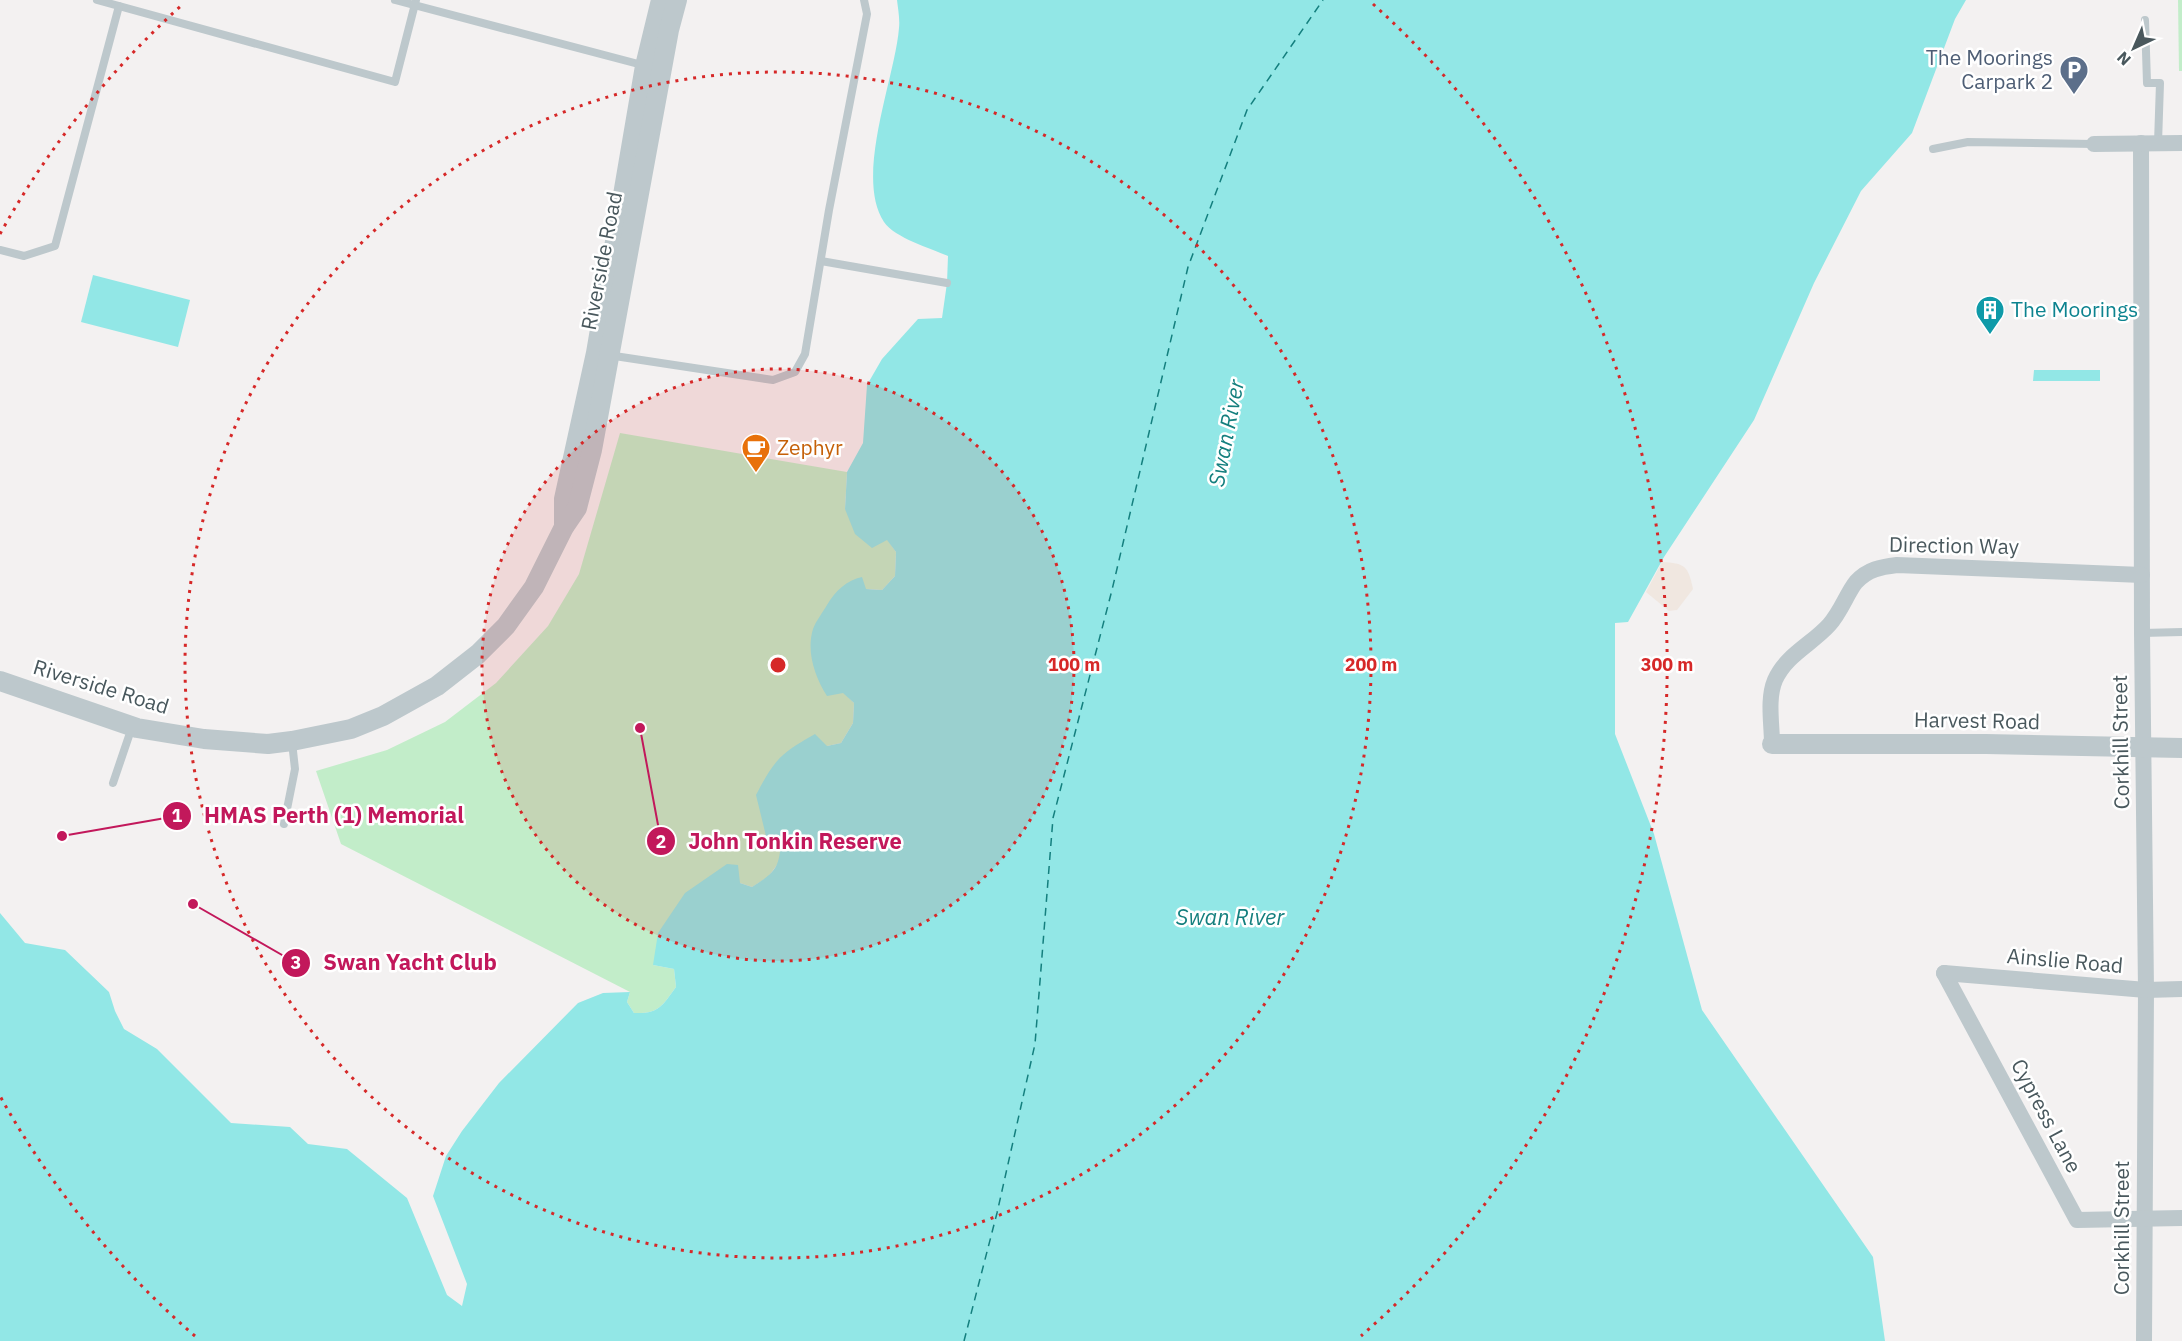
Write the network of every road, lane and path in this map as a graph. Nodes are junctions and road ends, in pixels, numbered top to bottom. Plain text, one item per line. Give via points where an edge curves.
1 (97, 0) edge
2 (394, 0) edge
3 (660, 0) edge
4 (677, 0) edge
5 (864, 0) edge
6 (416, 3) edge
7 (119, 6) junction
8 (2145, 20) dead end
9 (653, 68) junction
10 (2150, 143) junction
11 (2182, 143) edge
12 (2094, 144) joint
13 (1933, 149) dead end
14 (0, 250) edge
15 (821, 261) junction
16 (948, 284) dead end
17 (602, 354) junction
18 (2142, 575) junction
19 (2182, 632) edge
20 (2142, 633) junction
21 (0, 681) edge
22 (132, 726) junction
23 (292, 741) junction
24 (1772, 744) joint
25 (2145, 748) junction
26 (2182, 748) edge
27 (113, 783) dead end
28 (284, 824) dead end
29 (1944, 973) joint
30 (2182, 989) edge
31 (2146, 990) junction
32 (2182, 1218) edge
33 (2144, 1219) junction
34 (2144, 1341) edge

1 - 7 lane
2 - 6 lane
3 - 9 street, Riverside Road
4 - 9 street, Riverside Road
5 - 15 lane via 867,15
6 - 7 lane via 395,82
6 - 9 lane
7 - 14 lane via 55,246 24,256
8 - 10 lane via 2146,82 2160,83
9 - 17 street, Riverside Road
10 - 11 street
10 - 12 street
10 - 18 street, Corkhill Street
12 - 13 lane via 1968,142
15 - 16 lane
15 - 17 lane via 805,354 795,372 773,380
17 - 23 street, Riverside Road via 564,499 564,527 534,587 506,626 454,674 419,697 351,729
18 - 20 street, Corkhill Street
18 - 24 street, Direction Way via 1897,565 1876,568 1856,582 1828,626 1780,670 1771,699
19 - 20 lane
20 - 25 street, Corkhill Street
21 - 22 street, Riverside Road
22 - 23 street, Riverside Road via 204,739 268,744
22 - 27 lane
23 - 28 lane via 295,769
24 - 25 street, Harvest Road
25 - 26 street, Harvest Road
25 - 31 street, Corkhill Street
29 - 31 street, Ainslie Road
29 - 33 street, Cypress Lane via 2077,1220
30 - 31 street, Ainslie Road
31 - 33 street, Corkhill Street
32 - 33 street
33 - 34 street, Corkhill Street

